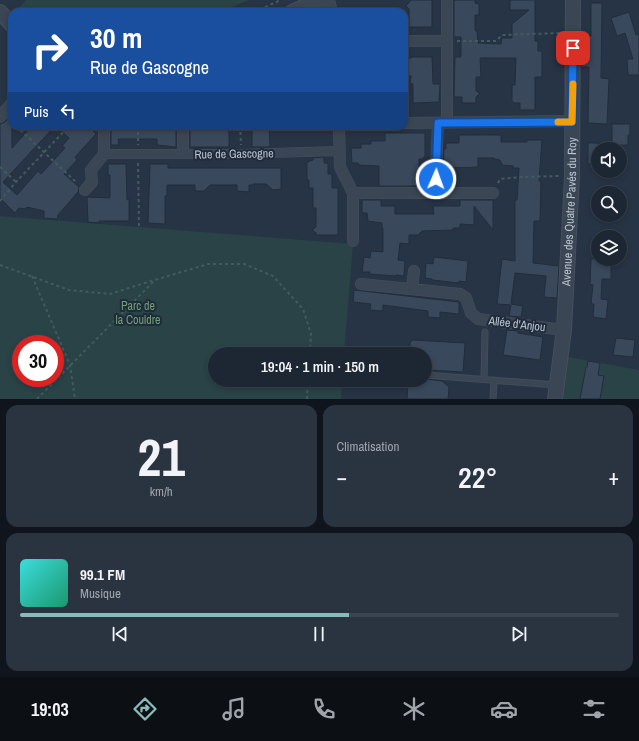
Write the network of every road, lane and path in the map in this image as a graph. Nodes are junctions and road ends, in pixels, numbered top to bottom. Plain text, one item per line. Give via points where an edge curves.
1 (281, 0) edge
2 (319, 0) edge
3 (447, 0) edge
4 (574, 0) edge
5 (263, 8) edge
6 (301, 8) edge
7 (0, 12) edge
8 (8, 20) edge
9 (573, 33) junction
10 (408, 41) edge
11 (447, 41) junction
12 (8, 108) edge
13 (0, 117) edge
14 (572, 122) junction
15 (408, 123) edge
16 (442, 123) junction
17 (20, 130) edge
18 (65, 130) edge
19 (104, 130) edge
20 (138, 130) edge
21 (183, 130) edge
22 (240, 130) edge
23 (339, 130) edge
24 (241, 146) dead end
25 (183, 147) dead end
26 (339, 151) junction
27 (44, 153) junction
28 (104, 154) junction
29 (138, 154) junction
30 (0, 167) edge
31 (572, 176) junction
32 (16, 182) junction
33 (85, 190) joint
34 (353, 193) junction
35 (435, 193) junction
36 (492, 193) joint
37 (0, 201) edge
38 (139, 226) dead end
39 (353, 241) dead end
40 (0, 265) edge
41 (414, 271) dead end
42 (32, 276) junction
43 (155, 280) junction
44 (361, 284) dead end
45 (412, 289) junction
46 (564, 330) junction
47 (485, 332) dead end
48 (311, 347) edge
49 (70, 365) junction
50 (432, 375) edge
51 (484, 379) junction
52 (494, 380) junction
53 (557, 385) junction
54 (308, 387) edge
55 (37, 399) edge
56 (75, 399) edge
57 (307, 399) edge
58 (493, 399) edge
59 (555, 399) edge

1 - 5 path
2 - 6 street
3 - 11 street
4 - 9 street, Avenue des Quatre Pavés du Roy
7 - 8 street
9 - 11 path via 502,35 496,41
9 - 14 street, Avenue des Quatre Pavés du Roy
10 - 11 street
11 - 16 street
12 - 13 street
14 - 16 street
14 - 31 street, Avenue des Quatre Pavés du Roy
15 - 16 street
16 - 35 street
17 - 27 path
18 - 27 path
19 - 28 street
20 - 29 path
21 - 25 street
22 - 24 path
23 - 26 street
26 - 29 street, Rue de Gascogne
26 - 34 street via 340,167
27 - 32 path
27 - 33 path
28 - 29 street, Rue de Gascogne
28 - 33 street via 91,170 92,182
29 - 38 path
30 - 32 path
31 - 36 path via 523,176 500,179
31 - 46 street, Avenue des Quatre Pavés du Roy
32 - 37 path
34 - 35 street
34 - 39 street
35 - 36 street
40 - 42 path
41 - 45 street
42 - 43 path via 69,290 110,294
42 - 49 path
43 - 48 path via 208,264 244,264 273,276 303,309 312,334
43 - 49 path
44 - 45 street, Allée d'Anjou
45 - 46 street, Allée d'Anjou via 460,294 466,298 471,313 478,319
46 - 53 street, Avenue des Quatre Pavés du Roy
47 - 51 lane
49 - 55 path
49 - 56 path
50 - 51 lane
51 - 52 lane
52 - 53 lane
52 - 58 lane
53 - 59 street, Avenue des Quatre Pavés du Roy
54 - 57 path

